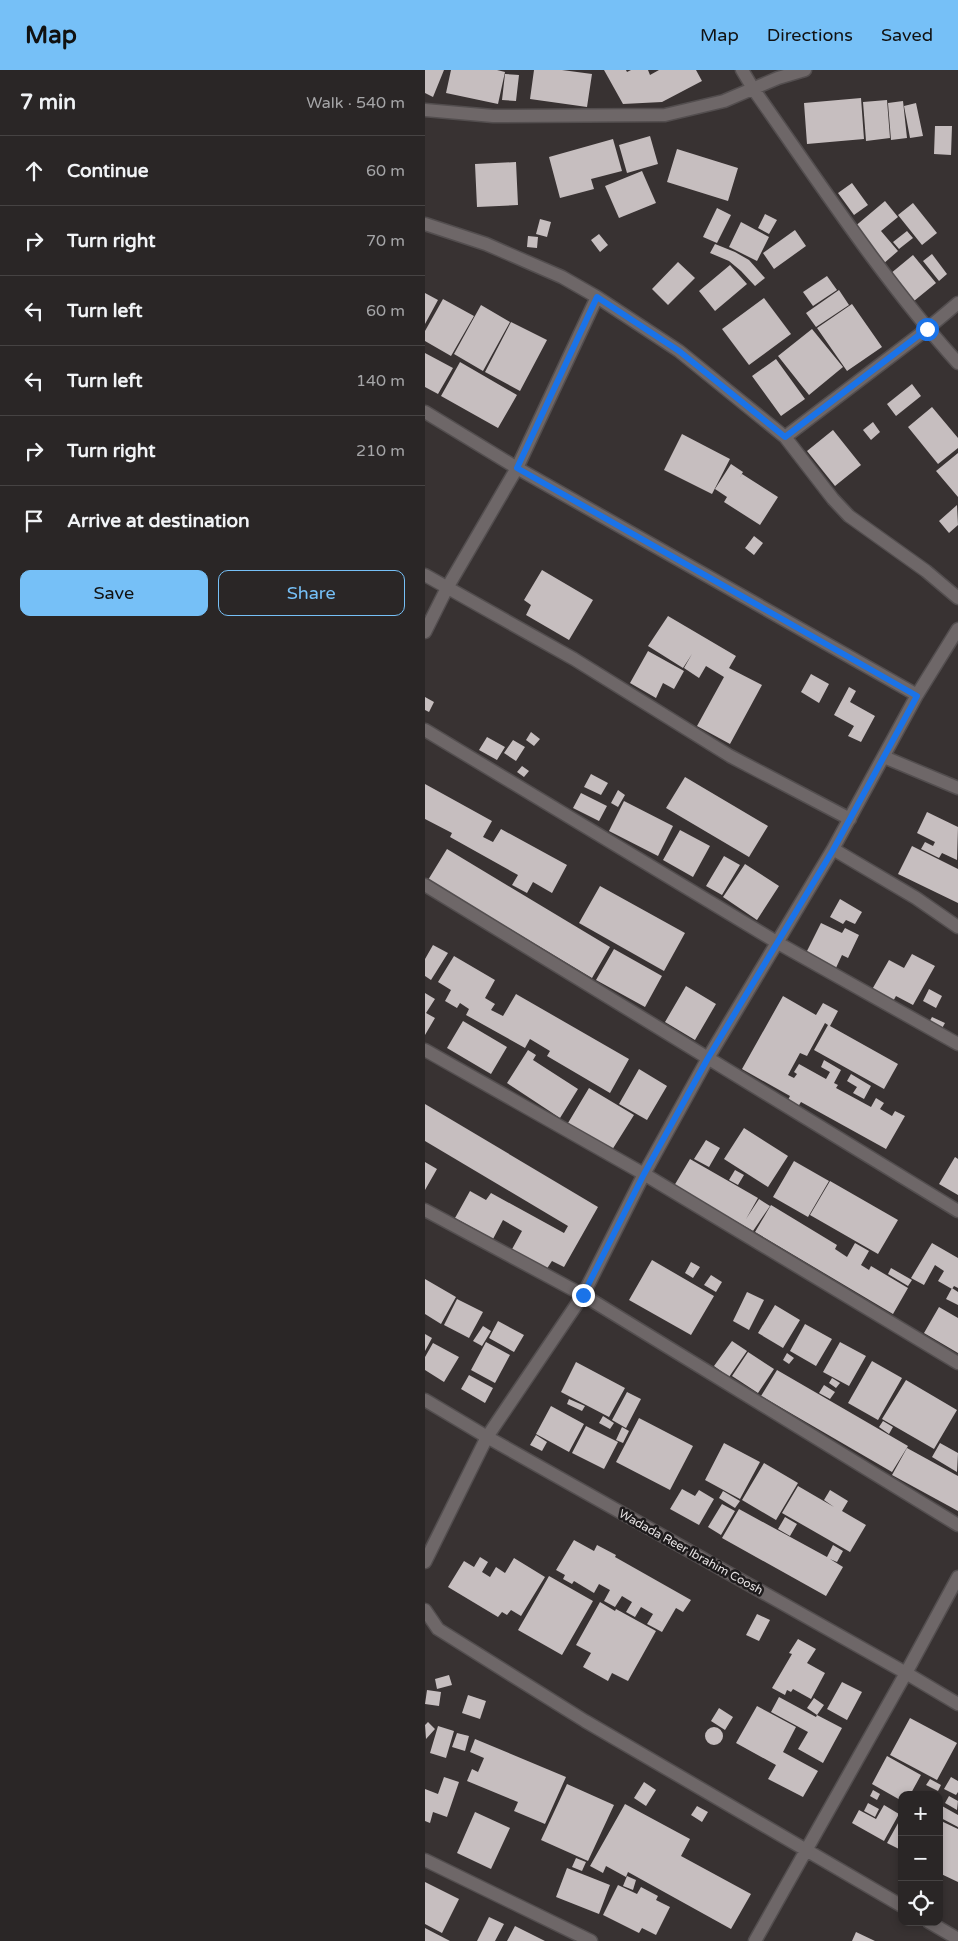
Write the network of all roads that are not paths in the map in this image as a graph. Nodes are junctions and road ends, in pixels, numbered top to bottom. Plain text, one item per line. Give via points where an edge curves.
1 (743, 70) edge
2 (805, 70) edge
3 (754, 90) junction
4 (425, 110) edge
5 (425, 224) edge
6 (597, 297) junction
7 (958, 303) edge
8 (927, 329) junction
9 (958, 363) edge
10 (425, 412) edge
11 (785, 437) junction
12 (517, 468) junction
13 (425, 576) edge
14 (447, 588) junction
15 (958, 598) edge
16 (958, 629) edge
17 (425, 632) edge
18 (917, 696) junction
19 (425, 730) edge
20 (884, 757) junction
21 (958, 788) edge
22 (850, 819) junction
23 (833, 850) junction
24 (425, 885) edge
25 (958, 927) edge
26 (778, 943) junction
27 (958, 1044) edge
28 (425, 1050) edge
29 (708, 1058) junction
30 (644, 1174) junction
31 (425, 1210) edge
32 (958, 1211) edge
33 (583, 1295) junction
34 (958, 1364) edge
35 (425, 1400) edge
36 (487, 1438) junction
37 (958, 1525) edge
38 (425, 1562) edge
39 (958, 1577) edge
40 (425, 1610) edge
41 (906, 1673) junction
42 (958, 1704) edge
43 (806, 1849) junction
44 (425, 1860) edge
45 (898, 1904) edge
46 (936, 1926) edge
47 (958, 1939) edge
48 (591, 1941) edge
49 (755, 1941) edge

1 - 3 street
2 - 3 street
3 - 4 street via 707,106 665,115 493,116
3 - 8 street
5 - 6 street via 529,261
6 - 11 street via 679,351
6 - 12 street
7 - 8 street
8 - 9 street
8 - 11 street
10 - 12 street
11 - 15 street via 849,516
12 - 14 street
12 - 18 street
13 - 14 street
14 - 17 street
14 - 22 street via 574,659 730,756
16 - 18 street
18 - 20 street
19 - 26 street
20 - 21 street
20 - 22 street
22 - 23 street
23 - 25 street via 916,898
23 - 26 street
24 - 29 street
26 - 27 street
26 - 29 street
28 - 30 street
29 - 30 street
29 - 32 street
30 - 33 street
30 - 34 street
31 - 33 street
33 - 36 street
33 - 37 street
35 - 36 street, Wadada Reer Ibrahim Coosh
36 - 38 street
36 - 41 street, Wadada Reer Ibrahim Coosh
39 - 41 street
40 - 43 street via 438,1629 585,1721
41 - 42 street, Wadada Reer Ibrahim Coosh
41 - 43 street
43 - 45 street
43 - 49 street
44 - 48 street
46 - 47 street

